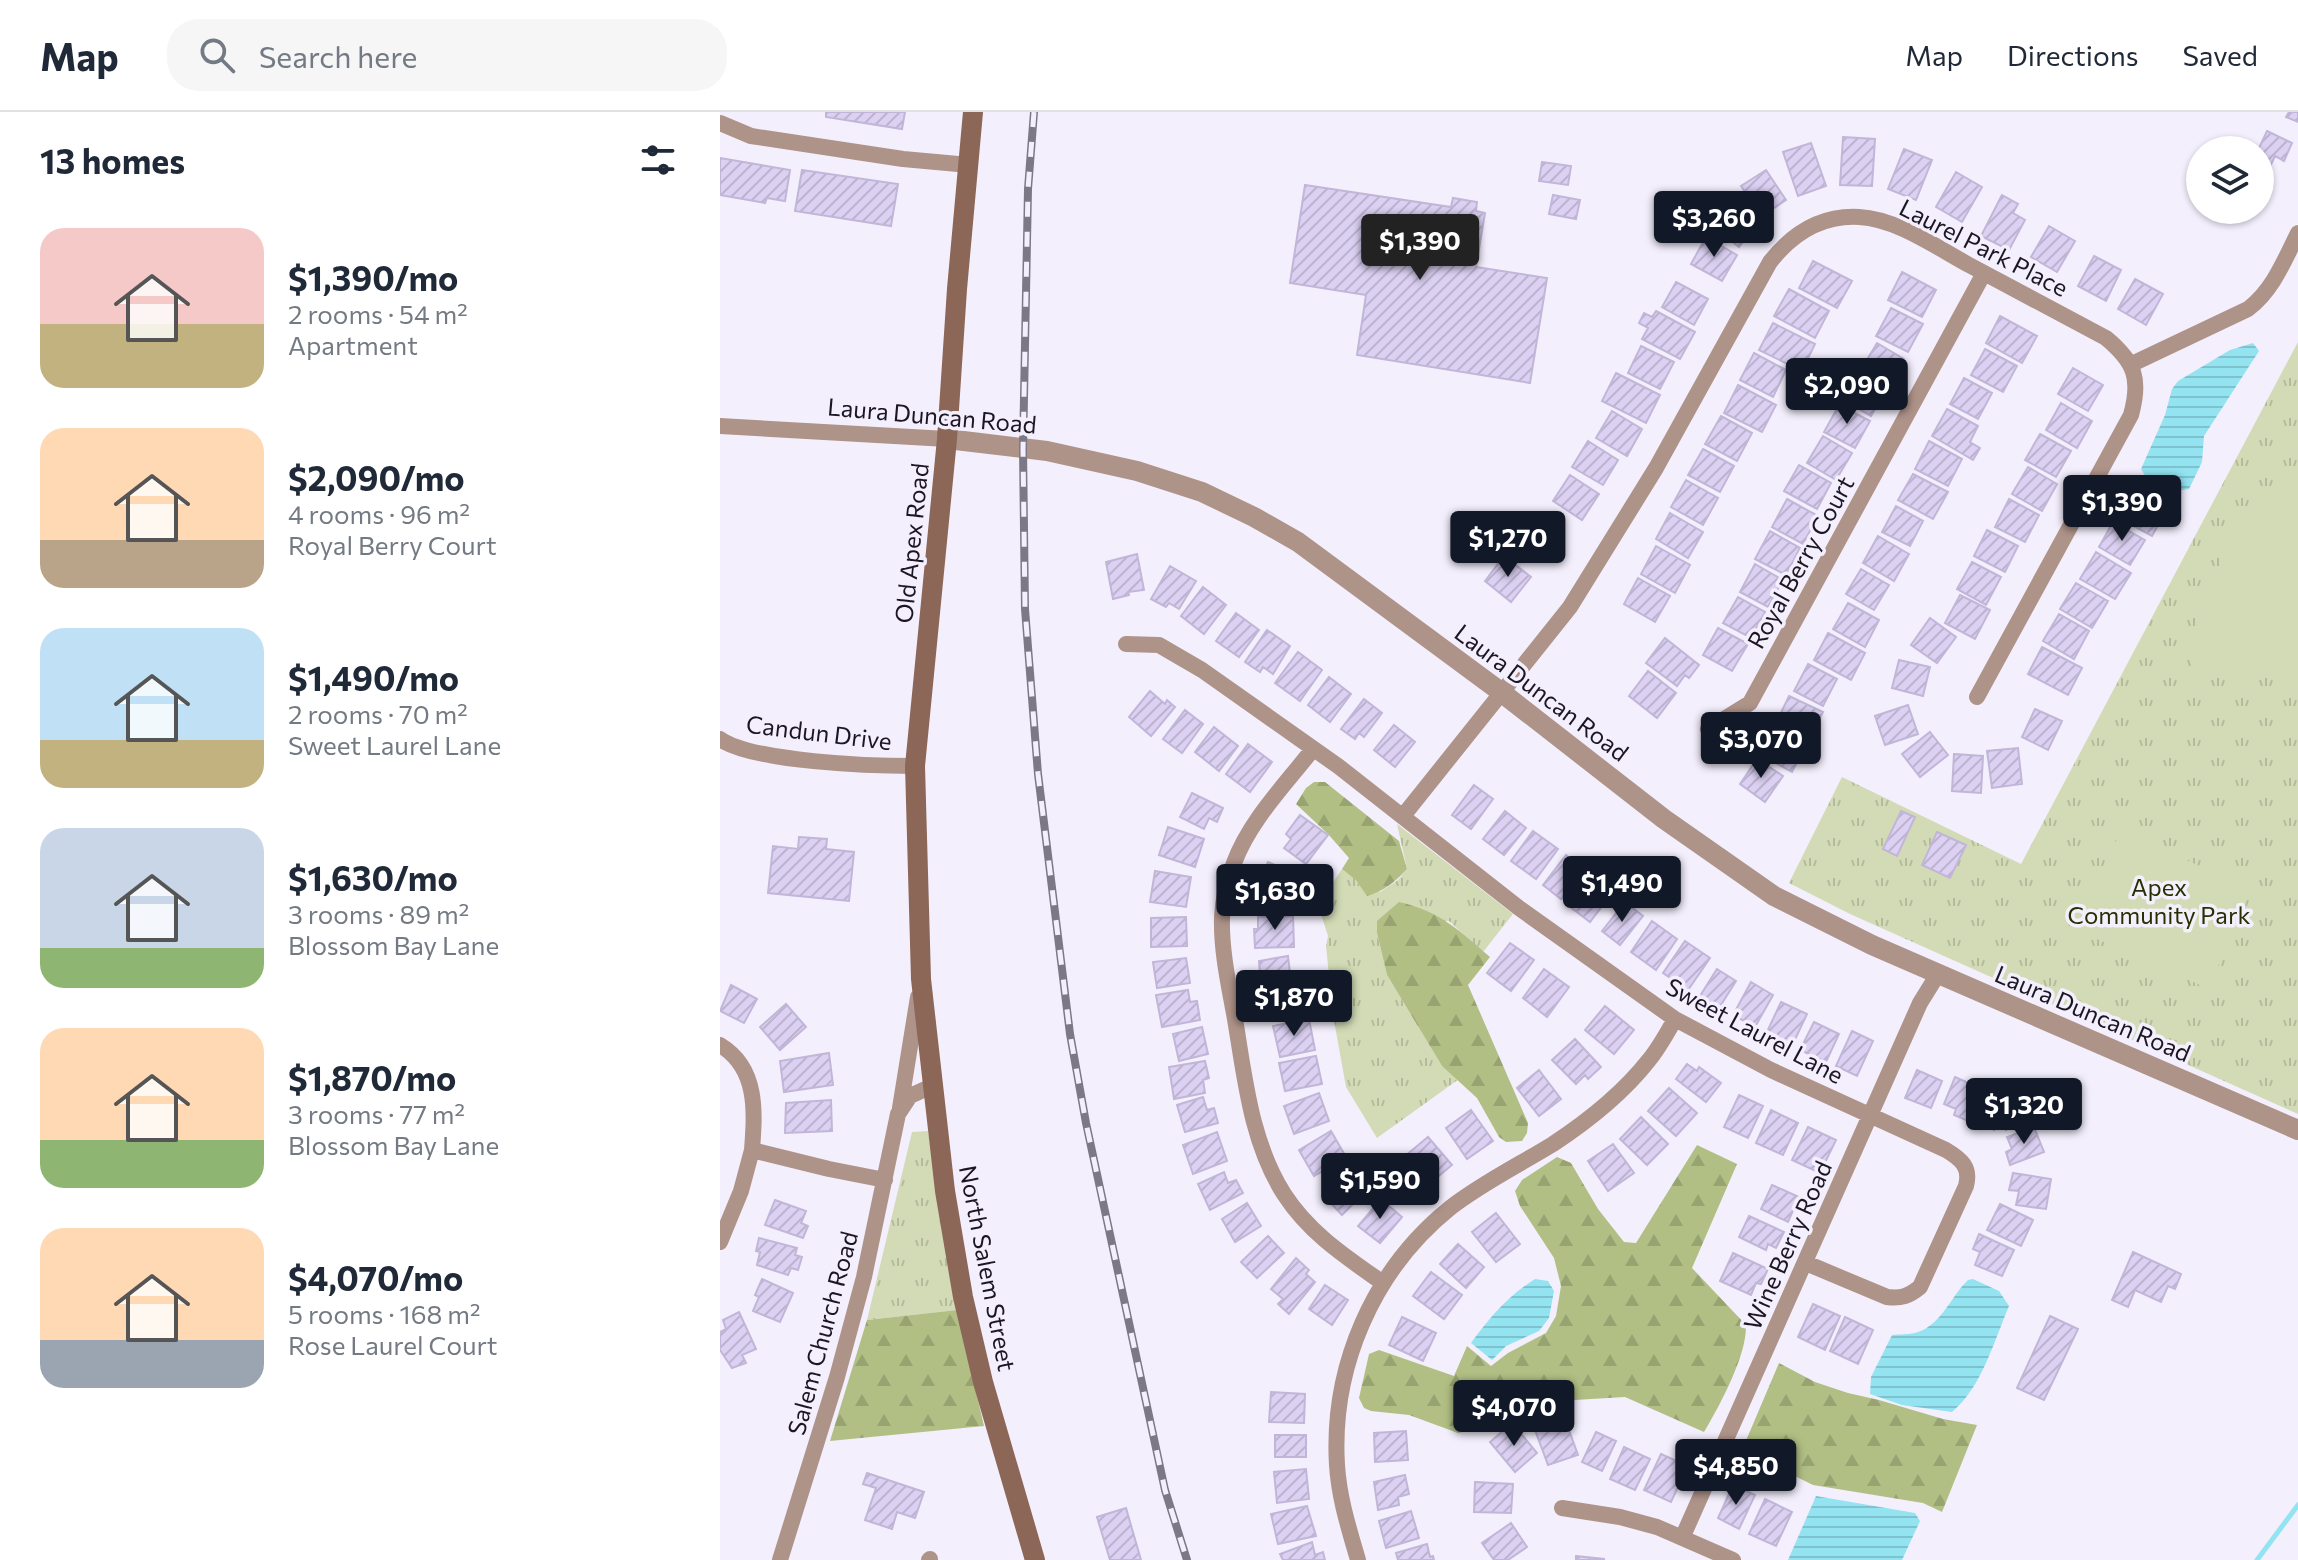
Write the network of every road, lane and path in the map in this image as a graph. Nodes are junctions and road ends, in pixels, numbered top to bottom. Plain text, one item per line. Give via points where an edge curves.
1 (973, 112) edge
2 (720, 123) edge
3 (969, 165) junction
4 (2298, 233) edge
5 (1984, 273) junction
6 (2132, 364) junction
7 (720, 426) edge
8 (947, 439) junction
9 (1126, 644) dead end
10 (1501, 692) junction
11 (1977, 697) dead end
12 (1708, 729) dead end
13 (720, 739) edge
14 (1313, 749) junction
15 (915, 766) junction
16 (1403, 816) junction
17 (1938, 974) junction
18 (921, 979) junction
19 (1675, 1019) junction
20 (720, 1045) edge
21 (932, 1086) junction
22 (898, 1114) junction
23 (1871, 1117) junction
24 (2298, 1130) edge
25 (752, 1150) junction
26 (885, 1180) junction
27 (720, 1242) edge
28 (1806, 1263) junction
29 (1383, 1283) junction
30 (1562, 1508) dead end
31 (1683, 1536) junction
32 (780, 1560) edge
33 (1035, 1560) edge
34 (1358, 1560) edge
35 (1733, 1560) edge

1 - 3 main road, Old Apex Road
2 - 3 street via 751,136
3 - 8 main road, Old Apex Road
4 - 6 street via 2260,300
5 - 6 street, Laurel Park Place via 2106,338
5 - 10 street, Laurel Park Place via 1906,231 1863,217 1824,221 1782,247 1570,607
5 - 12 street, Royal Berry Court via 1750,703
6 - 11 street via 2136,383 2131,415
7 - 8 street, Laura Duncan Road
8 - 10 street, Laura Duncan Road via 1099,461 1202,492 1298,542
8 - 15 main road, Old Apex Road
9 - 14 street, Sweet Laurel Lane via 1159,645 1181,656
10 - 16 street, Laurel Park Place
10 - 17 street, Laura Duncan Road via 1664,819 1774,896
13 - 15 street, Candun Drive via 760,754
14 - 16 street, Sweet Laurel Lane
14 - 29 street via 1239,852 1225,891 1223,945 1250,1105 1266,1160 1303,1220
15 - 18 main road, Old Apex Road
16 - 19 street, Sweet Laurel Lane via 1519,908
17 - 23 street, Wine Berry Road
17 - 24 street, Laura Duncan Road
18 - 21 main road, North Salem Street
18 - 22 street, Salem Church Road
19 - 23 street, Sweet Laurel Lane
19 - 29 street via 1650,1059 1608,1102 1555,1143 1452,1207 1409,1248
20 - 25 street via 742,1065 750,1083 755,1112
21 - 22 street via 910,1096
21 - 33 main road, North Salem Street via 963,1297
22 - 26 street, Salem Church Road
23 - 28 street, Wine Berry Road
23 - 28 street, Sweet Laurel Lane via 1956,1155 1967,1170 1966,1186 1920,1287 1909,1296 1887,1297
25 - 26 street
25 - 27 street
26 - 32 street, Salem Church Road via 837,1377
28 - 31 street, Wine Berry Road
29 - 34 street via 1355,1340 1339,1412 1339,1484
30 - 31 street via 1620,1517
31 - 35 street

